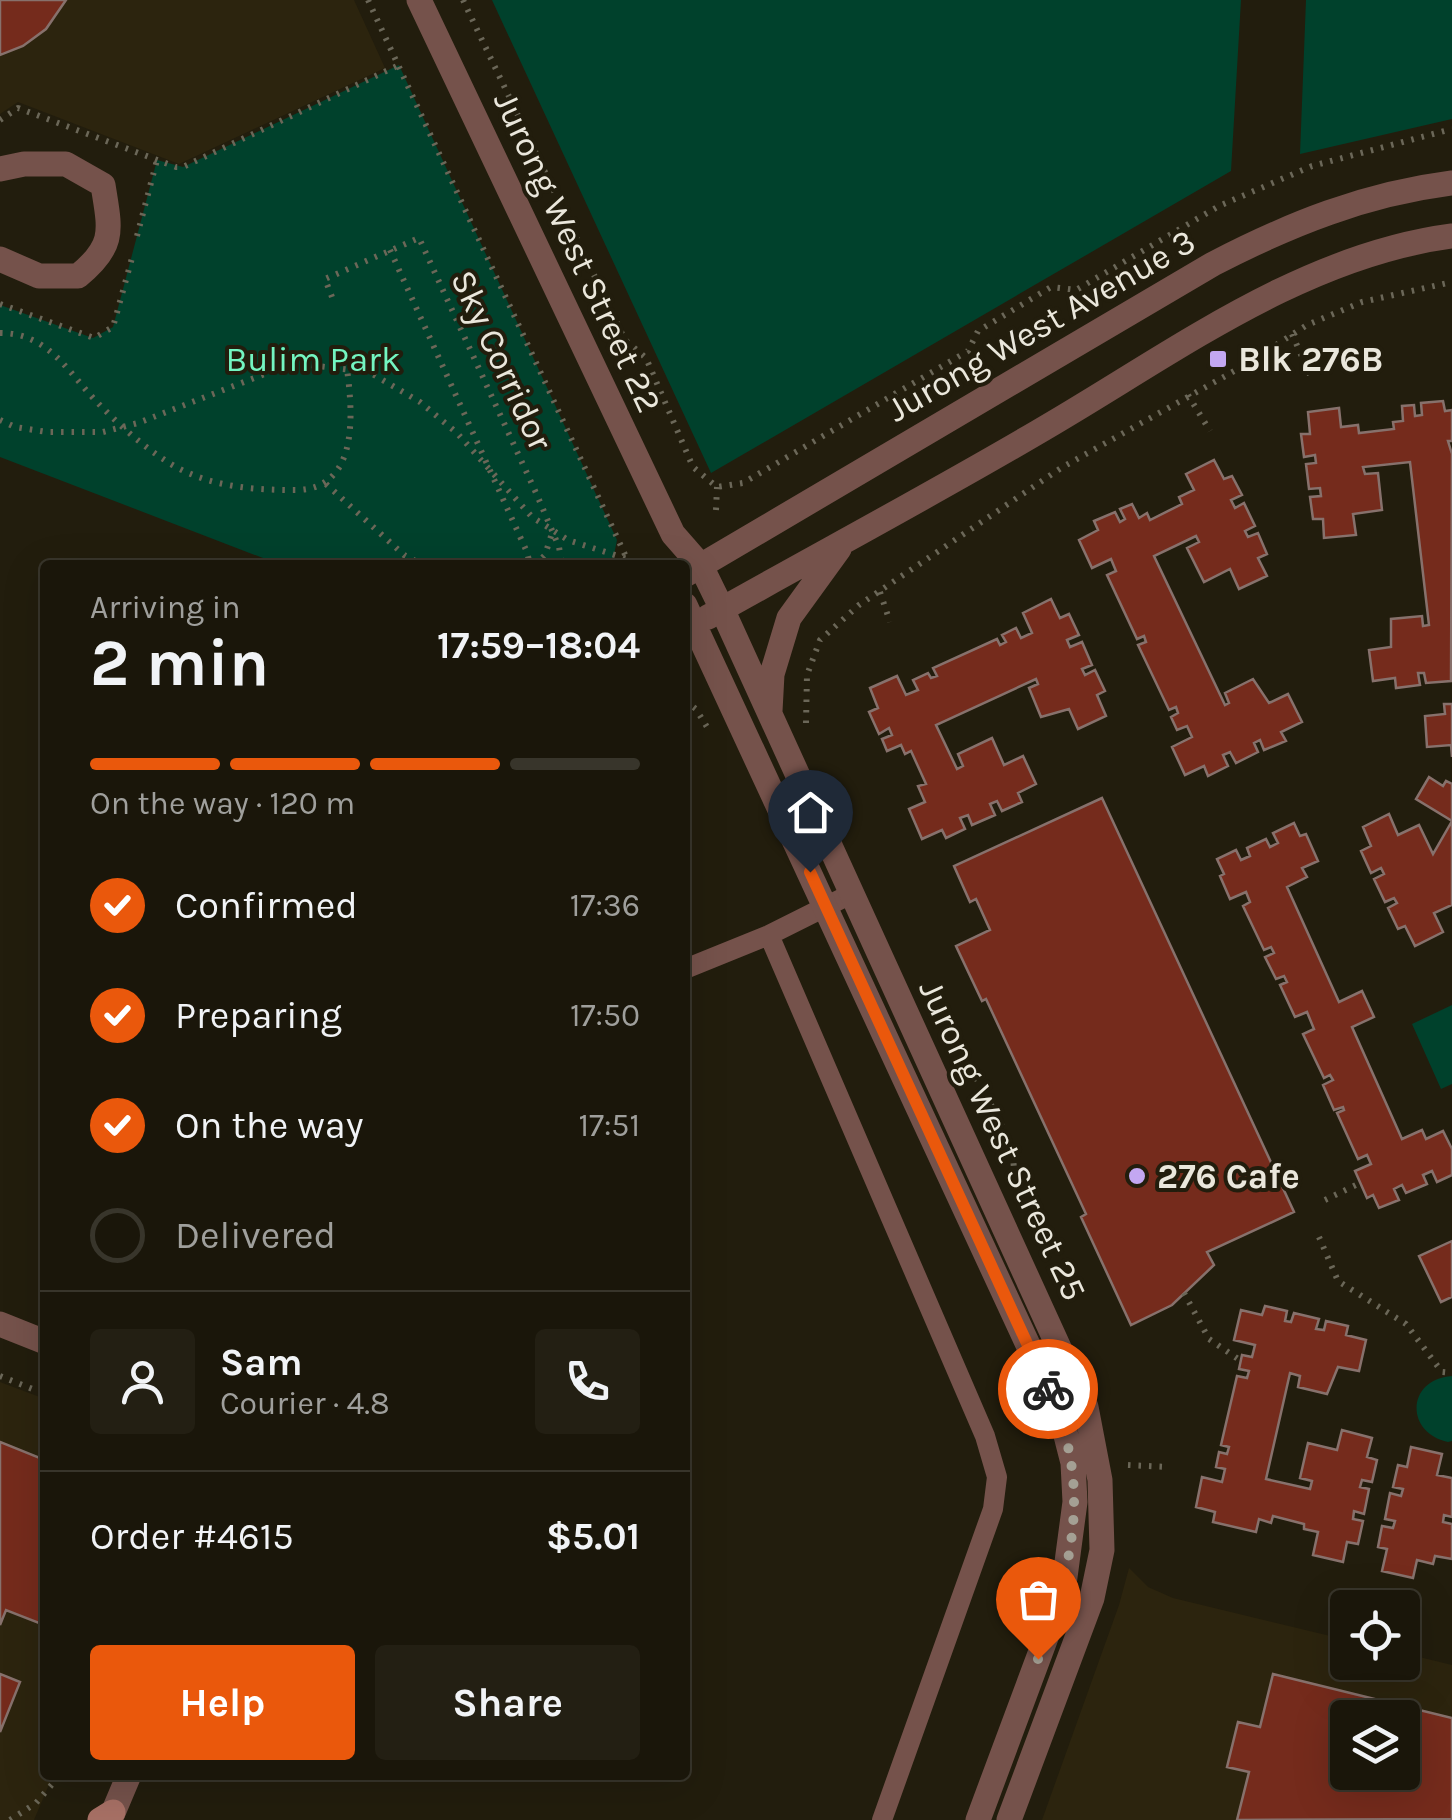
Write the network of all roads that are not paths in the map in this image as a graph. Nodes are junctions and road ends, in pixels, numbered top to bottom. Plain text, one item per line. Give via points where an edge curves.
1 (419, 0) edge
2 (0, 169) edge
3 (1452, 183) edge
4 (1452, 236) edge
5 (0, 259) edge
6 (673, 534) junction
7 (842, 545) junction
8 (674, 560) edge
9 (687, 560) edge
10 (693, 570) edge
11 (722, 609) junction
12 (690, 619) edge
13 (690, 624) edge
14 (769, 718) junction
15 (851, 894) junction
16 (826, 906) junction
17 (769, 935) junction
18 (690, 967) edge
19 (0, 1324) edge
20 (40, 1340) edge
21 (127, 1780) edge
22 (108, 1817) edge
23 (882, 1820) edge
24 (978, 1820) edge
25 (1009, 1820) edge

1 - 6 street, Jurong West Street 22
2 - 5 street via 66,164 103,185 110,228 100,258 78,276 38,276
3 - 10 street, Jurong West Avenue 3 via 1401,189 1288,226 1244,248
4 - 7 street via 1314,275
6 - 8 street, Jurong West Street 22
6 - 9 street, Jurong West Street 22
7 - 11 street
7 - 14 street via 790,618 772,674
10 - 11 street, Jurong West Street 25
11 - 12 street
11 - 14 street, Jurong West Street 25
13 - 16 street, Jurong West Street 25
14 - 15 street, Jurong West Street 25
15 - 16 lane
15 - 25 street, Jurong West Street 25 via 1086,1407 1096,1449 1104,1515 1092,1598
16 - 17 lane
16 - 24 street, Jurong West Street 25 via 1061,1416 1073,1463 1076,1502 1063,1592
17 - 18 lane
17 - 23 lane via 997,1477 993,1509
19 - 20 street
21 - 22 street

